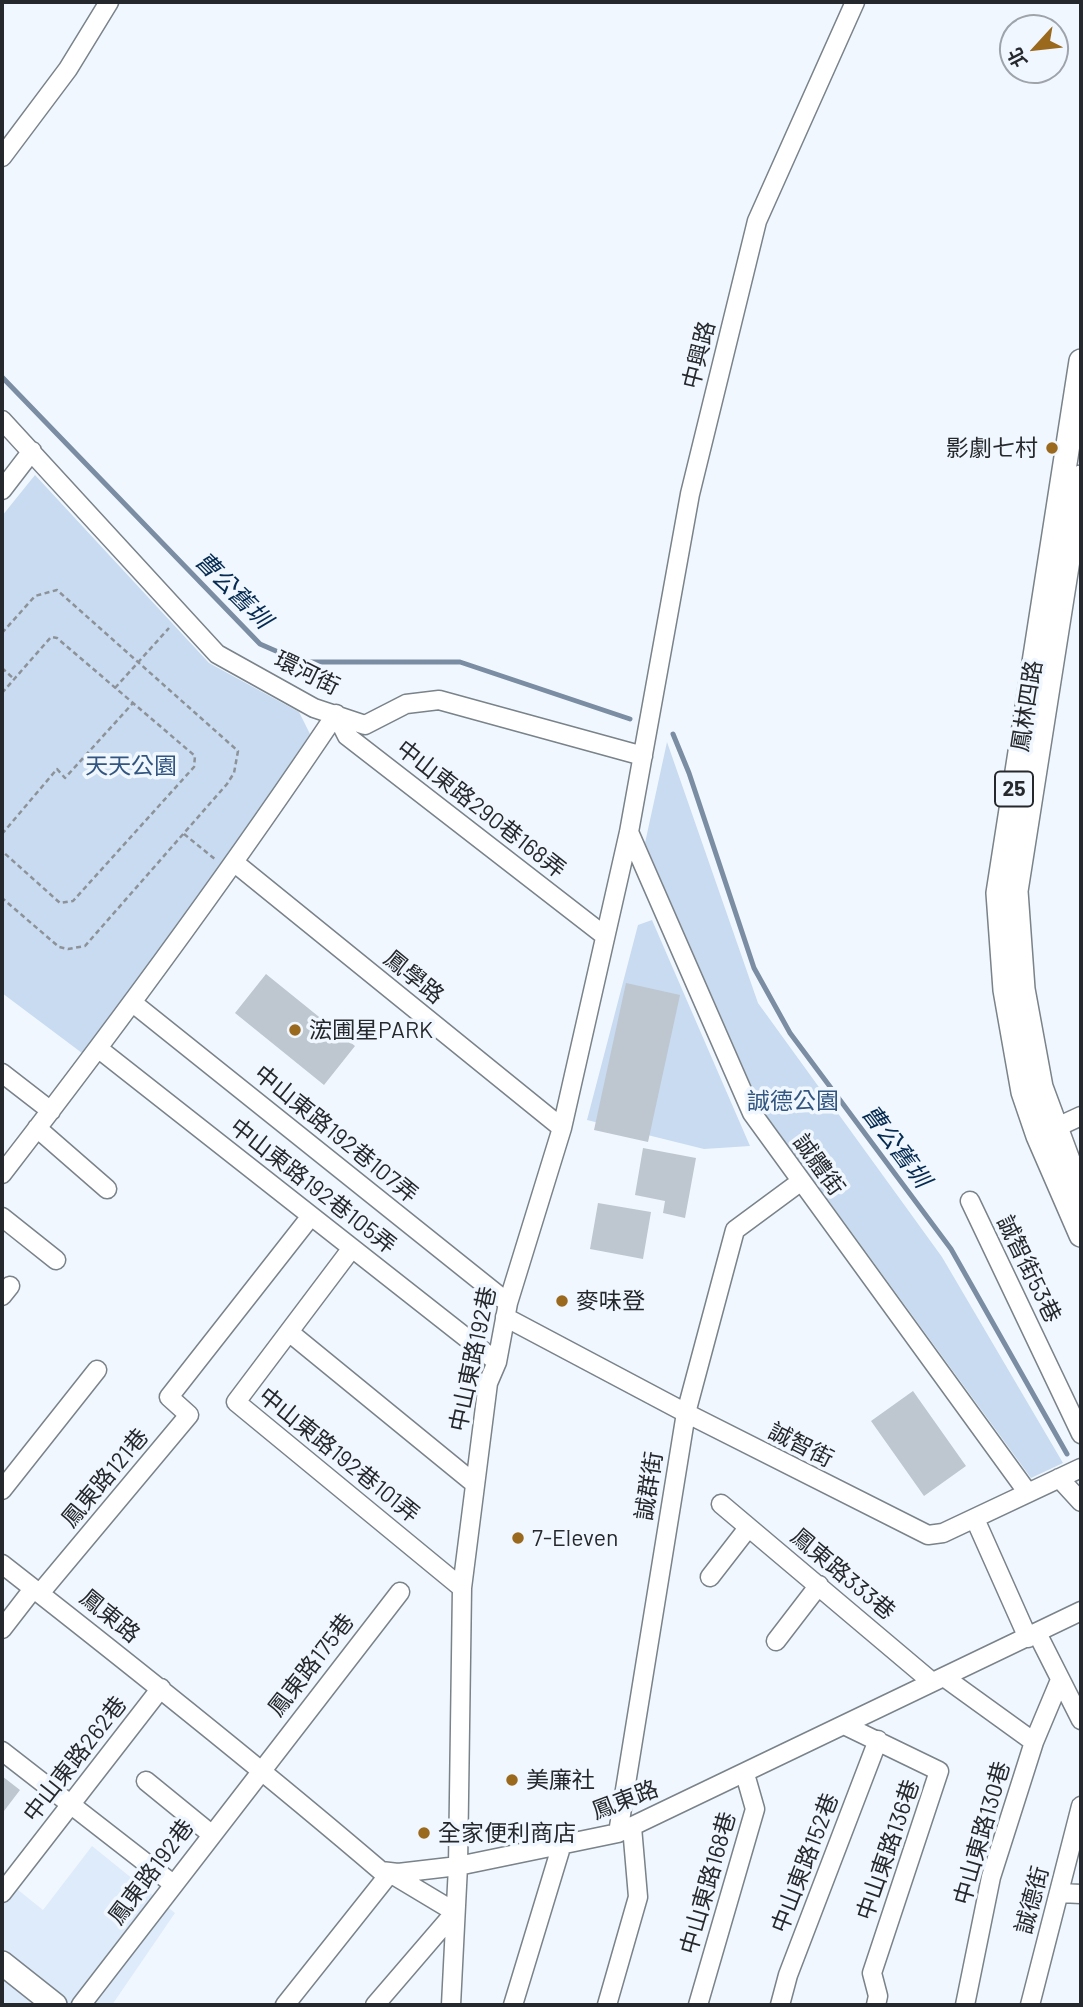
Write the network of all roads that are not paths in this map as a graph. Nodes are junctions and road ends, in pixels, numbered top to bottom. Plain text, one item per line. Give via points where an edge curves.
1 (109, 2) edge
2 (855, 2) edge
3 (2, 157) edge
4 (1081, 361) edge
5 (1079, 386) edge
6 (2, 420) edge
7 (32, 451) junction
8 (1081, 477) edge
9 (2, 489) edge
10 (336, 714) junction
11 (647, 738) joint
12 (643, 756) junction
13 (629, 832) junction
14 (233, 867) junction
15 (605, 936) junction
16 (133, 1003) junction
17 (99, 1049) junction
18 (2, 1073) edge
19 (51, 1111) junction
20 (1081, 1116) edge
21 (37, 1128) junction
22 (562, 1128) junction
23 (1046, 1132) junction
24 (2, 1174) edge
25 (800, 1182) junction
26 (107, 1189) dead end
27 (970, 1200) dead end
28 (1075, 1203) edge
29 (311, 1216) junction
30 (2, 1217) edge
31 (1081, 1235) edge
32 (352, 1248) junction
33 (57, 1259) dead end
34 (507, 1310) junction
35 (289, 1332) junction
36 (497, 1362) junction
37 (97, 1370) dead end
38 (686, 1413) junction
39 (1081, 1434) edge
40 (1081, 1468) edge
41 (1059, 1478) junction
42 (475, 1484) junction
43 (2, 1490) edge
44 (1028, 1493) junction
45 (1081, 1502) edge
46 (721, 1504) dead end
47 (975, 1519) junction
48 (748, 1528) junction
49 (2, 1564) edge
50 (710, 1577) dead end
51 (819, 1585) junction
52 (462, 1588) junction
53 (37, 1590) junction
54 (400, 1592) dead end
55 (1081, 1611) edge
56 (2, 1629) edge
57 (1032, 1636) junction
58 (776, 1641) dead end
59 (938, 1680) junction
60 (1060, 1680) junction
61 (161, 1688) junction
62 (1081, 1720) edge
63 (844, 1725) junction
64 (878, 1740) junction
65 (1034, 1742) junction
66 (2, 1751) edge
67 (261, 1769) junction
68 (745, 1774) junction
69 (146, 1781) dead end
70 (71, 1804) junction
71 (1081, 1806) edge
72 (625, 1830) junction
73 (211, 1834) junction
74 (562, 1844) junction
75 (458, 1866) junction
76 (390, 1872) junction
77 (173, 1884) junction
78 (2, 1892) edge
79 (1060, 1894) junction
80 (1081, 1894) edge
81 (455, 1912) junction
82 (2, 1963) edge
83 (451, 1997) edge
84 (55, 2005) edge
85 (81, 2005) edge
86 (285, 2005) edge
87 (375, 2005) edge
88 (438, 2005) edge
89 (513, 2005) edge
90 (607, 2005) edge
91 (698, 2005) edge
92 (780, 2005) edge
93 (876, 2005) edge
94 (965, 2005) edge
95 (1030, 2005) edge

1 - 3 street via 68,69
2 - 11 street, 中興路 via 757,221 690,494
4 - 5 main road, 鳳林四路 / 25
5 - 23 main road, 鳳林四路 / 25 via 998,893 1005,990 1023,1092
6 - 7 street, 環河街
7 - 9 street
7 - 10 street, 環河街 via 217,654 314,708
8 - 23 main road, 鳳林四路 / 25 via 1016,891 1023,989
10 - 12 street, 環河街 via 365,724 406,704 439,700
10 - 14 street
10 - 15 street, 中山東路290巷168弄 via 347,736
11 - 12 street, 中山東路192巷
12 - 13 street, 中山東路192巷
13 - 15 street, 中山東路192巷
13 - 25 street, 誠體街 via 752,1112
14 - 16 street
14 - 22 street, 鳳學路
15 - 22 street, 中山東路192巷
16 - 17 street
16 - 34 street, 中山東路192巷107弄
17 - 19 street
17 - 29 street, 中山東路192巷105弄
18 - 19 street
19 - 21 street
20 - 23 street
21 - 24 street
21 - 26 street
22 - 34 street, 中山東路192巷
23 - 28 main road, 鳳林四路 / 25
25 - 38 street, 誠群街 via 735,1230
25 - 44 street, 誠體街
27 - 39 street, 誠智街53巷
28 - 31 main road, 25
29 - 32 street, 中山東路192巷105弄
29 - 53 street, 鳳東路121巷 via 169,1397 189,1415
30 - 33 street
32 - 35 street, 中山東路192巷101弄
32 - 36 street, 中山東路192巷105弄
34 - 36 street, 中山東路192巷
34 - 38 street, 誠智街
35 - 42 street
35 - 52 street, 中山東路192巷101弄 via 236,1402
36 - 42 street, 中山東路192巷 via 488,1383
37 - 43 street
38 - 47 street, 誠智街 via 920,1533 936,1535
38 - 72 street, 誠群街
40 - 41 street, 誠智街
41 - 44 street, 誠智街
41 - 45 street
42 - 52 street, 中山東路192巷
44 - 47 street, 誠智街
46 - 48 street, 鳳東路333巷
47 - 57 street
48 - 50 street
48 - 51 street, 鳳東路333巷
49 - 53 street, 鳳東路
51 - 58 street
51 - 59 street, 鳳東路333巷
52 - 75 street, 中山東路192巷
53 - 56 street
53 - 61 street, 鳳東路
54 - 67 street, 鳳東路175巷
55 - 57 street, 鳳東路
57 - 59 street, 鳳東路
57 - 60 street
59 - 63 street, 鳳東路
59 - 65 street, 鳳東路333巷
60 - 62 street
60 - 65 street, 中山東路130巷
61 - 67 street, 鳳東路
61 - 70 street, 中山東路262巷
63 - 64 street, 中山東路136巷
63 - 68 street, 鳳東路
64 - 92 street, 中山東路152巷
64 - 93 street, 中山東路136巷 via 936,1766 939,1777 873,1973
65 - 94 street, 中山東路130巷 via 991,1877
66 - 70 street
67 - 73 street, 鳳東路192巷
67 - 76 street, 鳳東路 via 381,1871
68 - 72 street, 鳳東路
68 - 91 street, 中山東路168巷 via 755,1809
69 - 73 street
70 - 77 street
70 - 78 street, 中山東路262巷
71 - 79 street, 誠德街
72 - 74 street, 鳳東路
72 - 90 street, 誠群街 via 638,1897
73 - 77 street, 鳳東路192巷
74 - 75 street, 鳳東路
74 - 89 street
75 - 76 street, 鳳東路
75 - 81 street, 中山東路192巷
76 - 81 street
76 - 86 street
77 - 85 street, 鳳東路192巷
79 - 80 street
79 - 95 street, 誠德街
81 - 83 street, 中山東路192巷
81 - 87 street
82 - 84 main road
83 - 88 street

